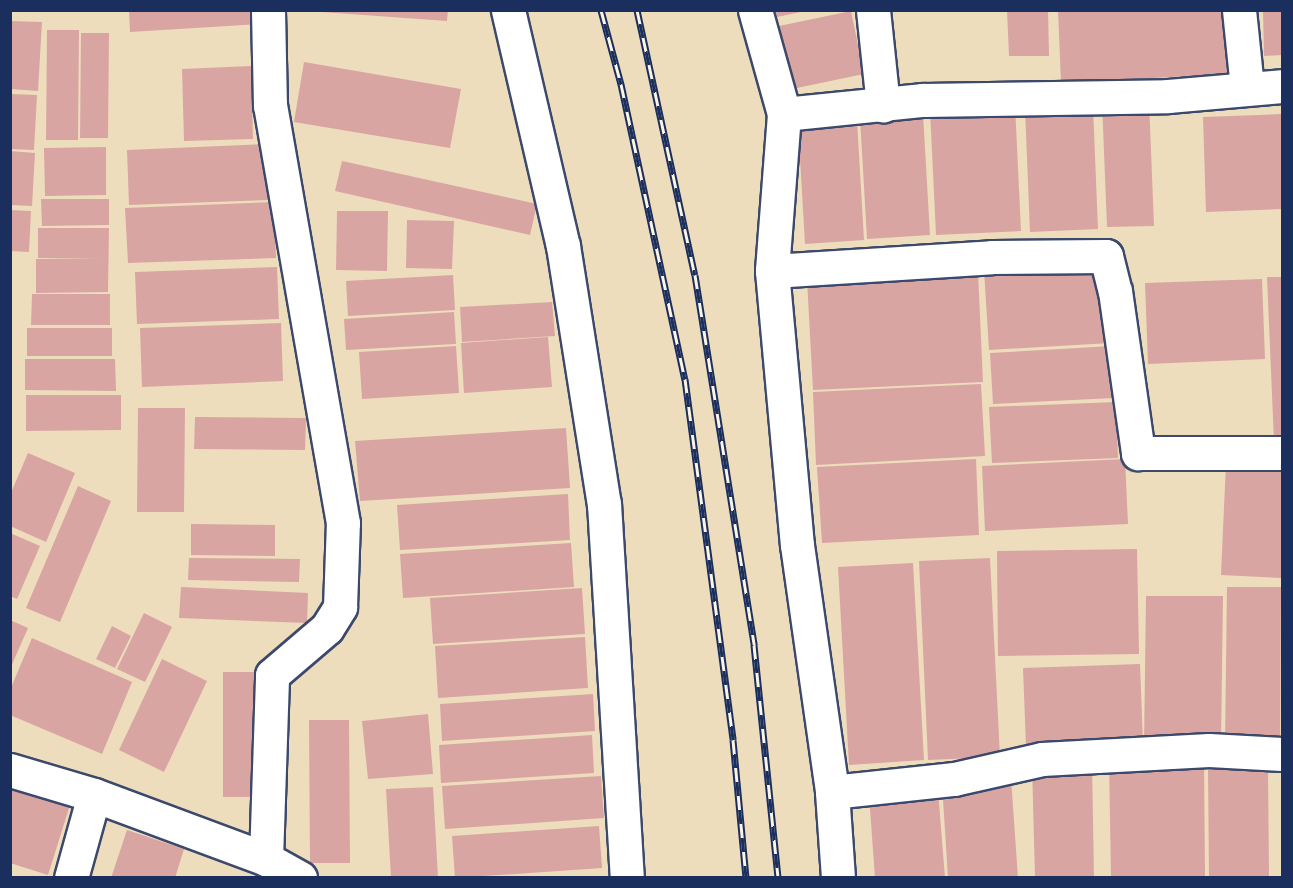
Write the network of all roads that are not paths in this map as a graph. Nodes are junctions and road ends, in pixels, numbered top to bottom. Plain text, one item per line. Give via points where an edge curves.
1 (267, 10) edge
2 (508, 10) edge
3 (755, 10) edge
4 (873, 10) edge
5 (1239, 10) edge
6 (1282, 86) edge
7 (1247, 88) junction
8 (883, 105) junction
9 (784, 114) junction
10 (772, 271) junction
11 (1282, 453) edge
12 (1282, 754) edge
13 (10, 770) edge
14 (832, 792) junction
15 (94, 795) junction
16 (266, 859) junction
17 (71, 878) edge
18 (300, 878) edge
19 (627, 878) edge
20 (838, 878) edge

1 - 16 street via 270,106 343,523 340,607 327,628 272,675
2 - 19 street via 563,246 604,504
3 - 9 street
4 - 8 street
5 - 7 street
6 - 7 street
7 - 8 street via 1168,96 923,100
8 - 9 street
9 - 10 street
10 - 11 street via 992,257 1106,255 1115,291 1138,453
10 - 14 street via 797,545
12 - 14 street via 1209,750 1042,759 954,779
13 - 15 street
14 - 20 street
15 - 16 street
15 - 17 street
16 - 18 street

